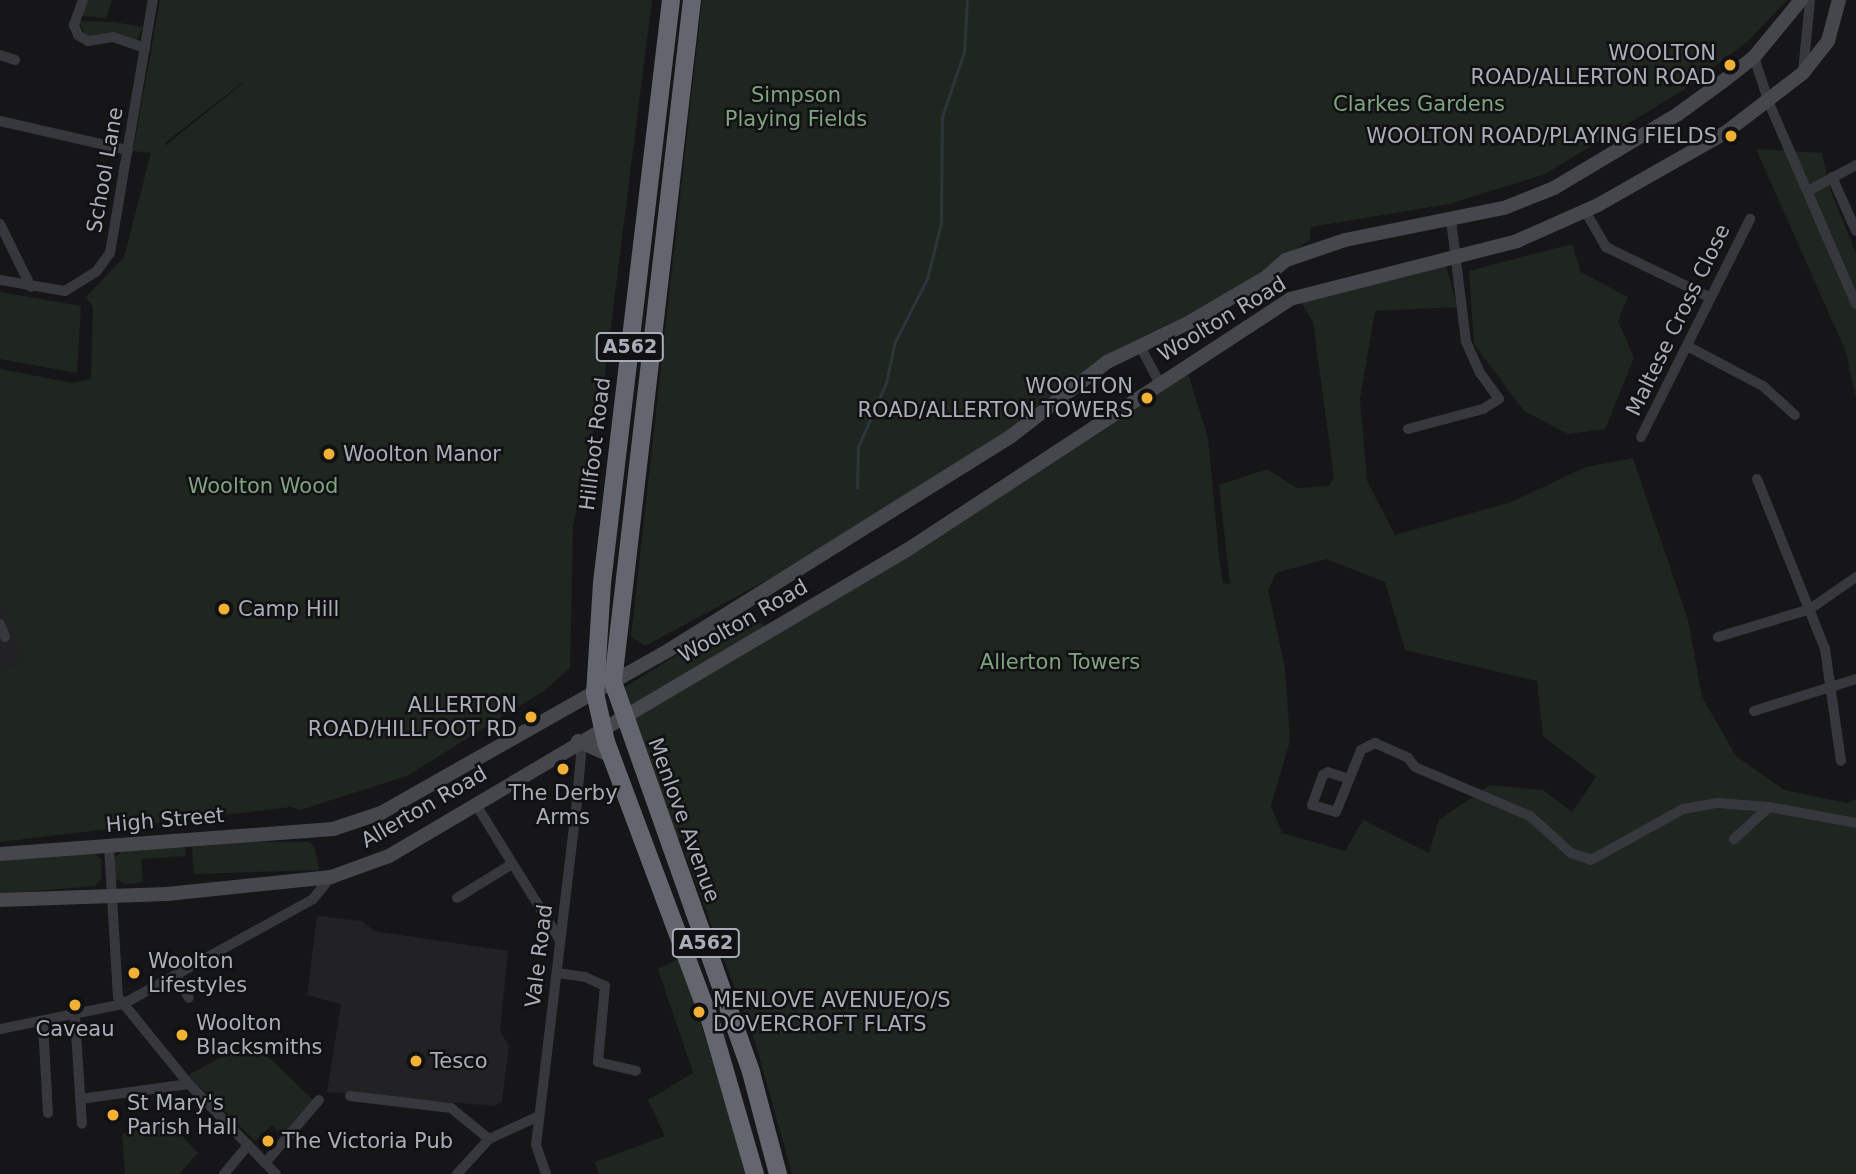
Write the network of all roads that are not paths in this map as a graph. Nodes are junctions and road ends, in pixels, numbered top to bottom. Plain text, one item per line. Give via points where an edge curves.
1 (83, 0) edge
2 (153, 0) edge
3 (671, 0) edge
4 (692, 0) edge
5 (1801, 0) edge
6 (1810, 0) edge
7 (1839, 0) edge
8 (145, 48) junction
9 (0, 55) edge
10 (1754, 57) junction
11 (15, 60) dead end
12 (1803, 73) junction
13 (1769, 103) junction
14 (0, 121) edge
15 (128, 150) junction
16 (1856, 165) edge
17 (1832, 177) junction
18 (1808, 191) junction
19 (1585, 211) junction
20 (1749, 219) dead end
21 (1451, 220) junction
22 (0, 224) edge
23 (1856, 231) edge
24 (1457, 257) junction
25 (0, 281) edge
26 (31, 287) junction
27 (1709, 297) junction
28 (1856, 304) edge
29 (1140, 346) junction
30 (1687, 346) junction
31 (1159, 382) junction
32 (1795, 415) dead end
33 (1408, 429) dead end
34 (1641, 437) dead end
35 (1758, 479) dead end
36 (1856, 577) edge
37 (1810, 609) junction
38 (0, 624) edge
39 (5, 637) dead end
40 (1718, 637) dead end
41 (615, 640) junction
42 (646, 663) junction
43 (1856, 679) edge
44 (613, 682) junction
45 (1832, 684) junction
46 (595, 693) junction
47 (1754, 711) dead end
48 (622, 716) junction
49 (601, 727) junction
50 (578, 741) junction
51 (611, 756) junction
52 (1841, 761) dead end
53 (1349, 779) junction
54 (475, 803) junction
55 (1769, 807) junction
56 (1856, 823) edge
57 (333, 829) joint
58 (1734, 839) dead end
59 (109, 846) junction
60 (0, 854) edge
61 (512, 864) junction
62 (331, 877) junction
63 (109, 893) junction
64 (457, 898) dead end
65 (0, 900) edge
66 (560, 940) junction
67 (556, 973) junction
68 (176, 974) junction
69 (189, 998) dead end
70 (123, 1004) junction
71 (75, 1017) junction
72 (43, 1024) junction
73 (0, 1029) edge
74 (636, 1071) dead end
75 (189, 1084) junction
76 (350, 1096) dead end
77 (80, 1099) junction
78 (319, 1100) dead end
79 (48, 1112) dead end
80 (539, 1116) junction
81 (82, 1124) dead end
82 (489, 1139) junction
83 (248, 1145) junction
84 (265, 1163) junction
85 (224, 1174) edge
86 (276, 1174) edge
87 (457, 1174) edge
88 (546, 1174) edge
89 (755, 1174) edge
90 (778, 1174) edge

1 - 8 street via 75,19 78,35 88,41 113,37
2 - 8 street, School Lane
3 - 46 highway, Hillfoot Road / A562 via 602,583
4 - 41 highway, A562
5 - 10 main road, Woolton Road
6 - 12 street
7 - 12 main road, Woolton Road via 1828,41
8 - 15 street, School Lane
9 - 11 street
10 - 13 street
10 - 21 main road, Woolton Road via 1678,114 1554,188 1504,208
12 - 13 main road, Woolton Road
13 - 18 street
13 - 19 main road, Woolton Road via 1725,133
14 - 15 street
15 - 26 street, School Lane via 110,253 96,272 75,288
16 - 17 street
17 - 18 street
17 - 23 street
18 - 28 street
19 - 24 main road, Woolton Road via 1517,241
19 - 27 street via 1606,247
20 - 27 street, Maltese Cross Close
21 - 24 street
21 - 29 main road, Woolton Road via 1313,248 1188,323
22 - 26 street
24 - 31 main road, Woolton Road via 1290,299
24 - 33 street via 1466,342 1499,399 1483,409
25 - 26 street, School Lane
27 - 30 street, Maltese Cross Close
29 - 31 street
29 - 42 main road, Woolton Road via 1107,362 1010,437
30 - 32 street via 1763,386
30 - 34 street, Maltese Cross Close
31 - 48 main road, Woolton Road via 907,550
35 - 37 street
36 - 37 street
37 - 40 street
37 - 45 street
38 - 39 street
41 - 42 main road via 625,656
41 - 44 highway, A562
42 - 44 main road, Woolton Road
43 - 45 street
44 - 46 main road, Allerton Road
44 - 48 highway, Menlove Avenue / A562
45 - 47 street
45 - 52 street
46 - 49 highway, Hillfoot Road / A562
46 - 57 main road, Allerton Road via 381,813
48 - 49 main road, Woolton Road
48 - 90 highway, Menlove Avenue / A562 via 751,1072
49 - 50 main road, Allerton Road
49 - 51 highway, A562
50 - 51 main road
50 - 54 main road, Allerton Road
50 - 66 street, Vale Road via 581,755
51 - 89 highway, A562 via 711,1023
53 - 53 street via 1333,815 1312,805 1323,775 1328,772
53 - 55 street via 1367,744 1398,752 1415,768 1530,816 1571,853 1591,860 1683,809 1717,803
54 - 61 street
54 - 62 main road, Allerton Road via 389,856
55 - 56 street
55 - 58 street
57 - 59 main road, High Street
59 - 60 main road, High Street
59 - 63 street
61 - 64 street
61 - 66 street
62 - 63 main road via 167,894
62 - 68 street, Allerton Road via 313,899
63 - 65 main road
63 - 70 street via 118,997
66 - 67 street, Vale Road
67 - 74 street via 605,986 598,1062
67 - 80 street, Vale Road
68 - 69 street
68 - 70 street, Allerton Road
70 - 71 street, Allerton Road
70 - 75 street
71 - 72 street, Allerton Road
71 - 77 street
72 - 73 street, Allerton Road
72 - 79 street
75 - 77 street
75 - 83 street
76 - 82 street via 451,1108
77 - 81 street
78 - 84 street
80 - 82 street
80 - 88 street, Vale Road via 536,1146
82 - 87 street
83 - 84 street
83 - 85 street
84 - 86 street

